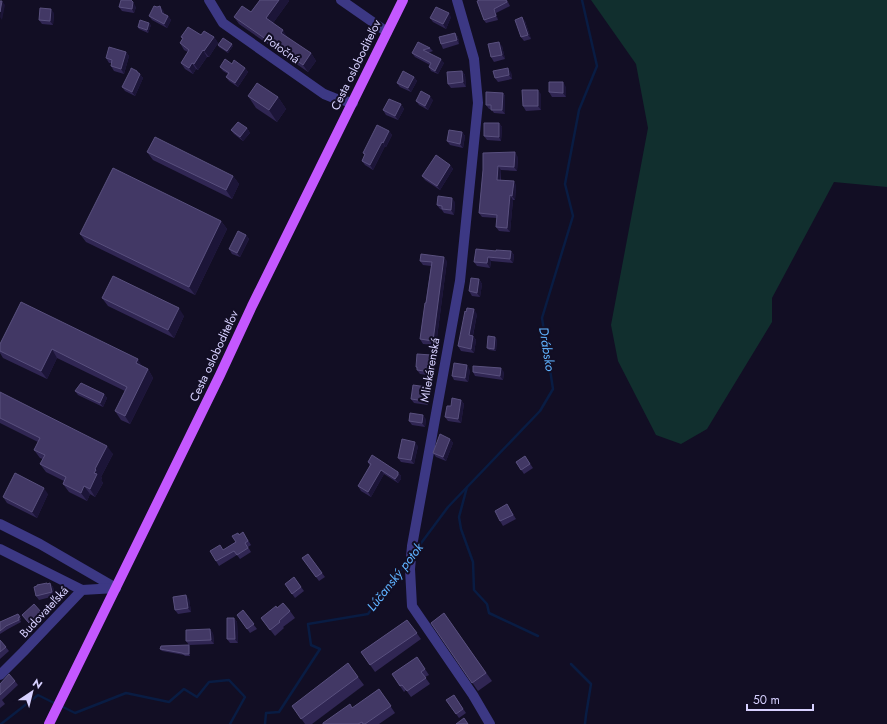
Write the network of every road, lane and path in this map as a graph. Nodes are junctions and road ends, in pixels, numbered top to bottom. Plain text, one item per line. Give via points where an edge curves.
1 (209, 0) edge
2 (341, 0) edge
3 (403, 0) edge
4 (457, 0) edge
5 (387, 32) junction
6 (353, 103) junction
7 (1, 527) edge
8 (0, 550) edge
9 (116, 588) junction
10 (82, 590) junction
11 (0, 675) edge
12 (49, 724) edge
13 (490, 724) edge

1 - 6 street, Potočná via 222,23 324,94
2 - 5 street
3 - 5 main road, Cesta osloboditeľov
4 - 13 street, Mliekárenská via 474,59 478,103 460,281 410,569 412,606
5 - 6 main road, Cesta osloboditeľov
6 - 9 main road, Cesta osloboditeľov
7 - 9 street via 40,544
8 - 10 street
9 - 10 street, Budovateľská
9 - 12 main road, Cesta osloboditeľov
10 - 11 street, Budovateľská

